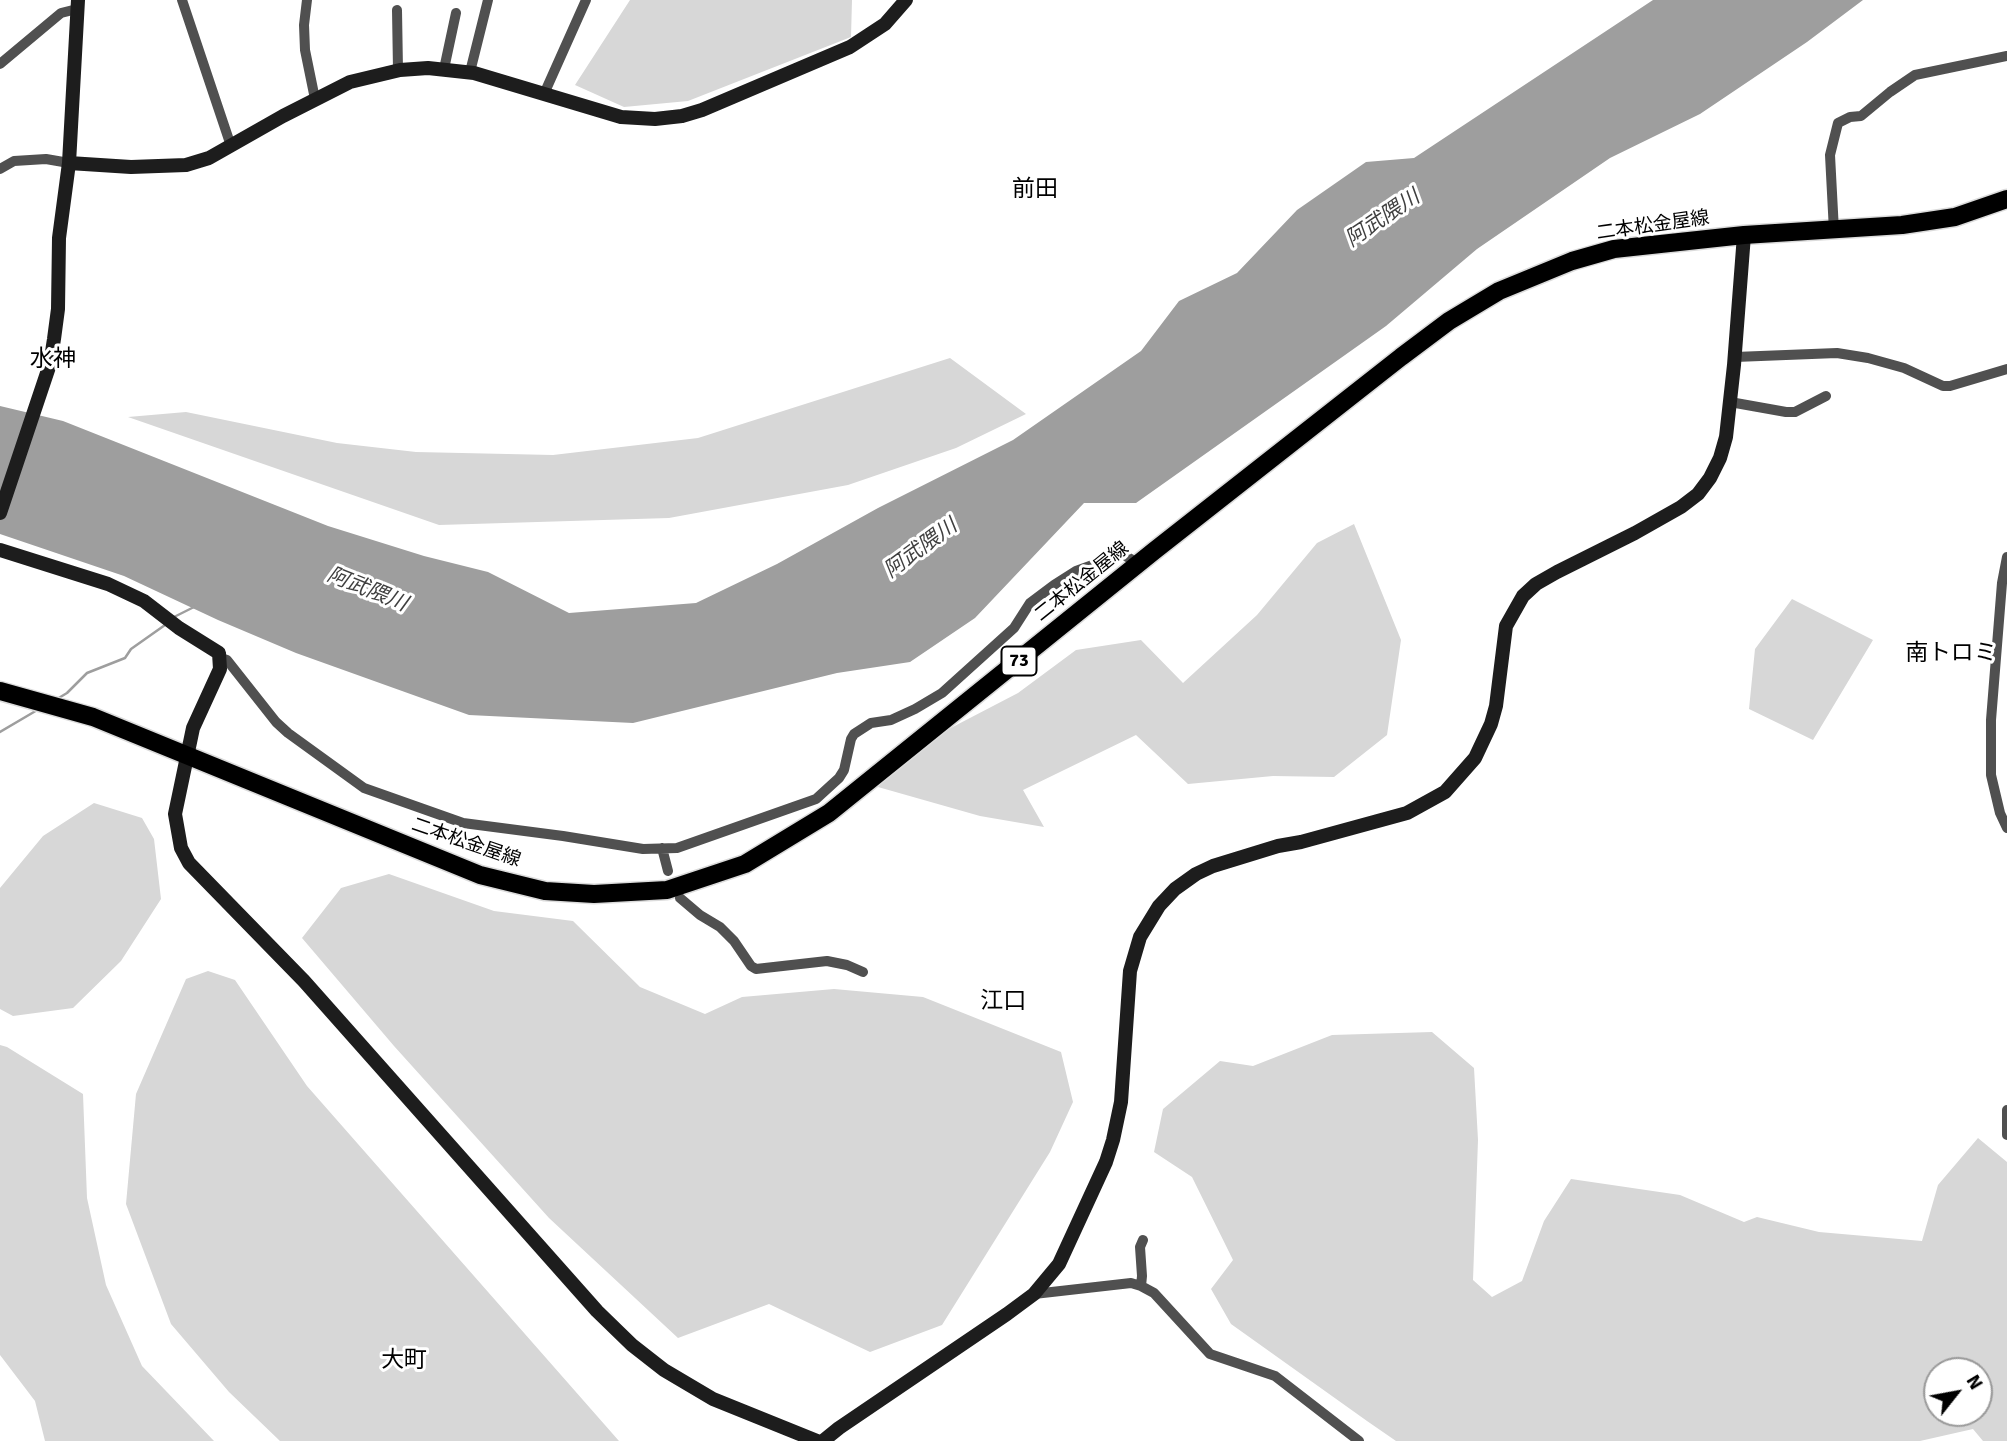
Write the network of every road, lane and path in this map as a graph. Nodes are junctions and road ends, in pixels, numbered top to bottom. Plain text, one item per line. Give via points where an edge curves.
1 (182, 0) edge
2 (307, 0) edge
3 (488, 0) edge
4 (586, 0) edge
5 (906, 0) edge
6 (77, 4) edge
7 (397, 10) dead end
8 (456, 13) dead end
9 (2007, 56) edge
10 (0, 64) edge
11 (444, 69) junction
12 (398, 70) junction
13 (470, 72) junction
14 (544, 94) junction
15 (315, 99) junction
16 (231, 146) junction
17 (69, 163) junction
18 (0, 169) edge
19 (2007, 199) edge
20 (1834, 230) junction
21 (1744, 235) junction
22 (1735, 357) junction
23 (2007, 369) edge
24 (1826, 396) dead end
25 (1730, 402) junction
26 (0, 513) edge
27 (0, 550) edge
28 (2007, 557) edge
29 (1138, 564) junction
30 (221, 658) junction
31 (0, 691) edge
32 (187, 754) junction
33 (2007, 828) edge
34 (662, 848) junction
35 (668, 871) dead end
36 (680, 898) dead end
37 (863, 972) dead end
38 (2007, 1110) edge
39 (2007, 1135) edge
40 (1143, 1240) dead end
41 (1140, 1286) junction
42 (1034, 1294) junction
43 (817, 1441) edge
44 (823, 1441) edge
45 (1359, 1441) edge

1 - 16 street
2 - 15 street via 305,50
3 - 13 street
4 - 14 street
5 - 14 street via 885,24 850,47 682,116 655,120 621,117
6 - 10 street
6 - 17 street
7 - 12 street
8 - 11 street
9 - 20 street via 1915,75 1861,116 1838,123 1830,155
11 - 12 street
11 - 13 street
12 - 15 street via 350,82
13 - 14 street
15 - 16 street
16 - 17 street via 186,165
17 - 18 street via 14,161
17 - 26 street via 50,364
19 - 20 main road, 二本松金屋線 / 73 via 1955,217
20 - 21 main road, 二本松金屋線 / 73
21 - 22 street
21 - 29 main road, 二本松金屋線 / 73 via 1614,249 1499,291 1410,350
22 - 23 street via 1810,353 1868,358 1905,368 1943,386
22 - 25 street
24 - 25 street via 1795,412
25 - 42 street via 1720,458 1698,494 1536,584 1523,596 1506,626 1491,724 1475,758 1445,792 1407,813 1213,866 1185,881 1159,906 1140,937 1130,971 1121,1102 1113,1140 1059,1264
27 - 30 street via 108,584 144,601
28 - 33 street via 1991,720 1991,775
29 - 32 main road, 二本松金屋線 / 73 via 829,813 745,864 667,890 545,891 480,875
29 - 34 street via 1124,554 1076,570 1054,585 1030,603 1014,628 942,693 854,734 839,778 816,799 692,844
30 - 32 street via 218,678 193,728
30 - 34 street via 288,733 364,788 463,823
31 - 32 main road, 二本松金屋線 / 73 via 93,717
32 - 43 street via 175,814 181,848 189,863 304,981 597,1311 664,1370 703,1393
34 - 35 street
36 - 37 street via 720,927 756,969 827,961
38 - 39 street
40 - 41 street
41 - 42 street via 1131,1283
41 - 45 street via 1154,1293 1210,1354 1275,1376
42 - 44 street

